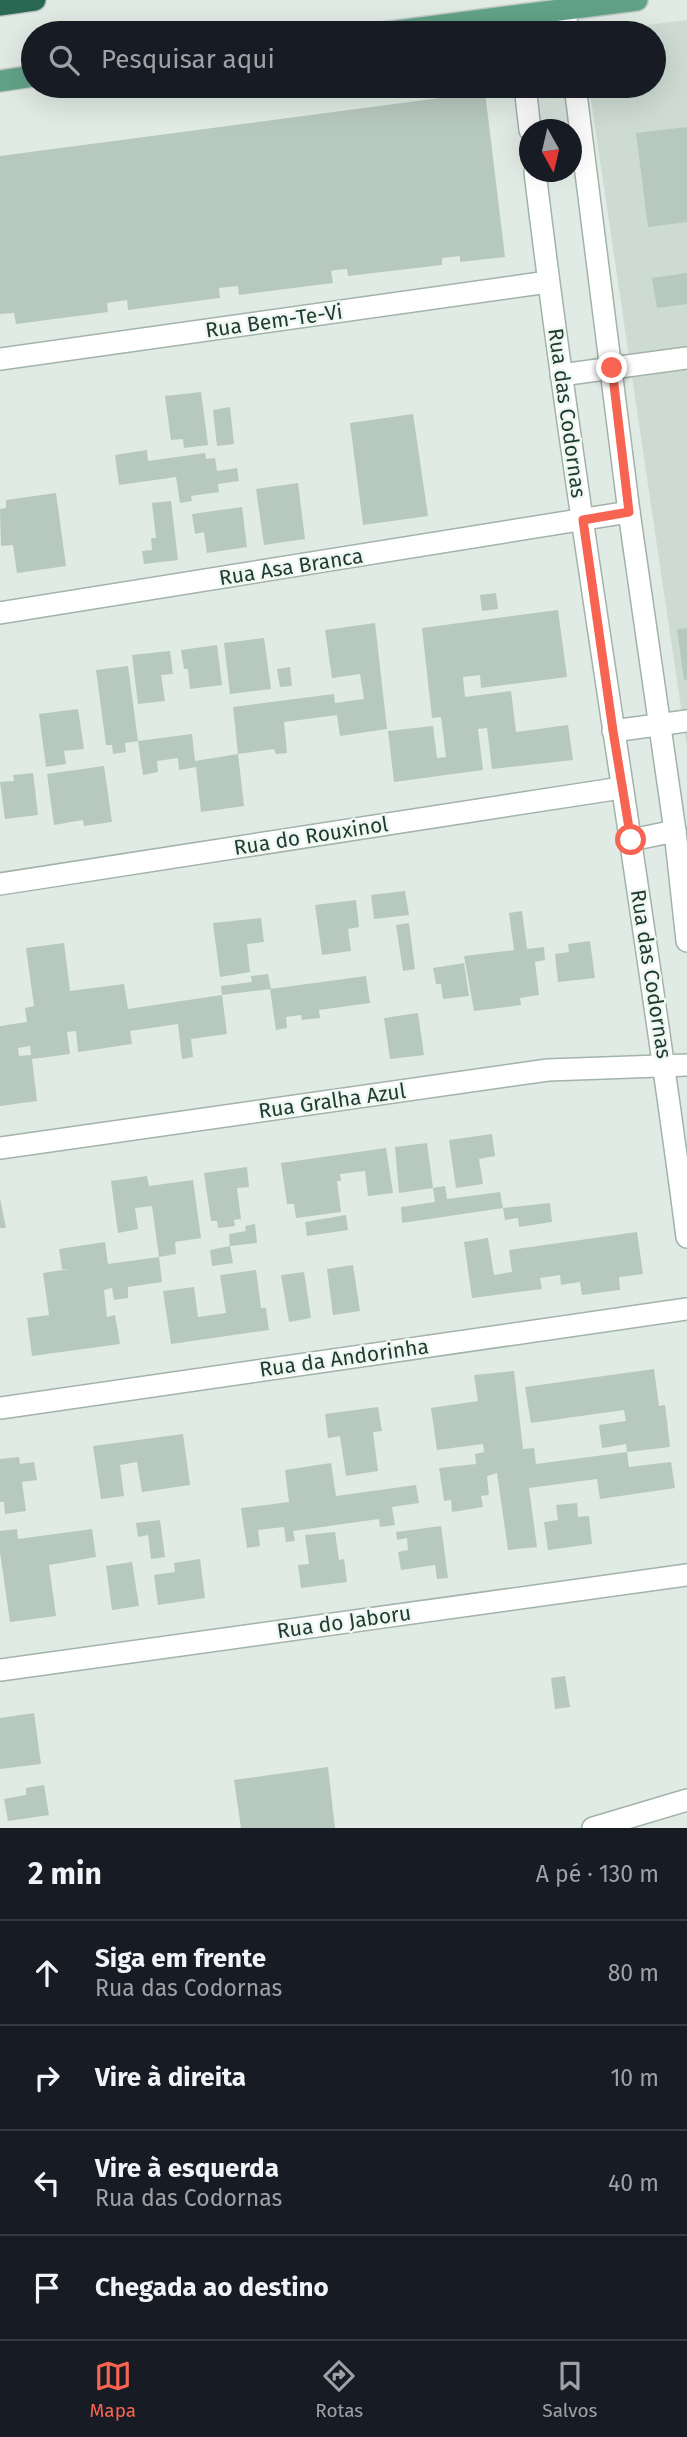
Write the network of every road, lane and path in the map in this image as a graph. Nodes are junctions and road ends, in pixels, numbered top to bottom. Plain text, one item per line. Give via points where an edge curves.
1 (35, 0) edge
2 (637, 0) edge
3 (0, 5) edge
4 (565, 11) junction
5 (531, 21) edge
6 (566, 21) edge
7 (21, 78) edge
8 (0, 81) edge
9 (526, 98) edge
10 (577, 98) edge
11 (529, 119) edge
12 (536, 182) edge
13 (548, 282) junction
14 (687, 358) edge
15 (0, 359) edge
16 (612, 368) junction
17 (561, 375) junction
18 (629, 512) junction
19 (583, 520) junction
20 (0, 613) edge
21 (687, 722) edge
22 (658, 725) junction
23 (613, 731) junction
24 (621, 788) junction
25 (674, 831) junction
26 (631, 840) junction
27 (0, 884) edge
28 (687, 941) edge
29 (687, 1065) edge
30 (666, 1066) junction
31 (0, 1148) edge
32 (687, 1237) edge
33 (687, 1309) edge
34 (0, 1408) edge
35 (687, 1575) edge
36 (0, 1670) edge
37 (687, 1800) edge
38 (593, 1828) edge

1 - 3 highway
2 - 4 main road
4 - 5 main road
4 - 6 street
7 - 8 main road
9 - 11 street
10 - 16 street, Rua das Codornas
12 - 13 street, Rua das Codornas
13 - 15 street, Rua Bem-Te-Vi
13 - 17 street, Rua das Codornas
14 - 16 street
16 - 17 street
16 - 18 street, Rua das Codornas
17 - 19 street, Rua das Codornas
18 - 19 street, Rua Asa Branca
18 - 22 street, Rua das Codornas
19 - 20 street, Rua Asa Branca
19 - 23 street, Rua das Codornas
21 - 22 street
22 - 23 street
22 - 25 street, Rua das Codornas
23 - 24 street, Rua das Codornas
24 - 26 street, Rua das Codornas
24 - 27 street, Rua do Rouxinol
25 - 26 street
25 - 28 street, Rua das Codornas
26 - 30 street, Rua das Codornas
29 - 30 street, Rua Gralha Azul
30 - 31 street, Rua Gralha Azul via 548,1070
30 - 32 street, Rua das Codornas
33 - 34 street, Rua da Andorinha
35 - 36 street, Rua do Jaboru
37 - 38 street

